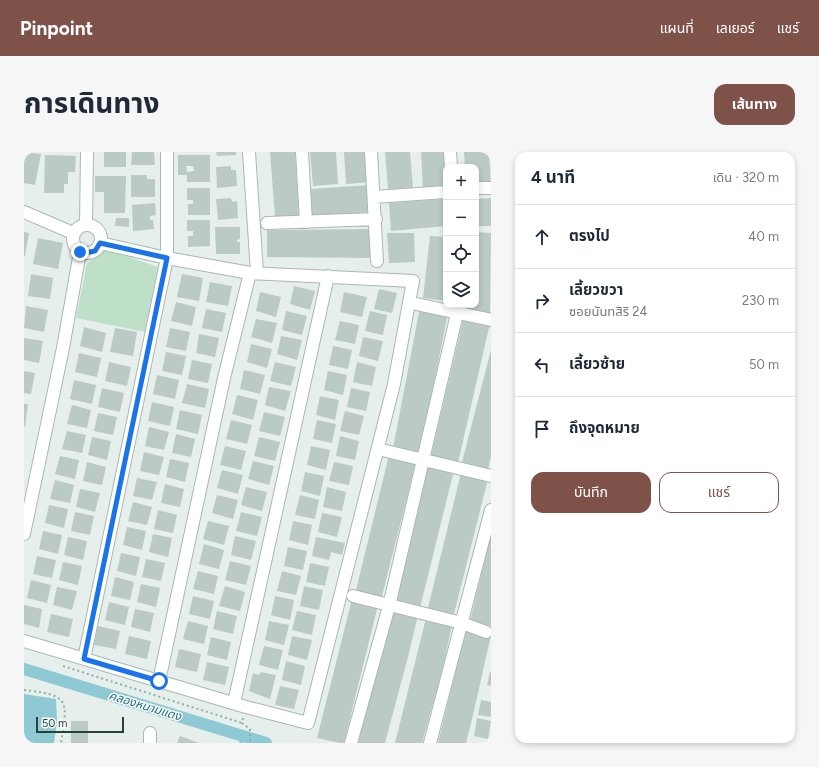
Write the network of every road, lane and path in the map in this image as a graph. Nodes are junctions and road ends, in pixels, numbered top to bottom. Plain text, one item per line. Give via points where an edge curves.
1 (87, 152) edge
2 (168, 152) edge
3 (249, 152) edge
4 (302, 152) edge
5 (371, 152) edge
6 (450, 152) edge
7 (451, 164) edge
8 (479, 188) edge
9 (491, 188) edge
10 (443, 192) edge
11 (374, 197) junction
12 (24, 212) edge
13 (376, 219) junction
14 (306, 222) junction
15 (267, 223) dead end
16 (86, 225) junction
17 (74, 233) junction
18 (100, 243) junction
19 (80, 252) junction
20 (167, 258) junction
21 (377, 261) dead end
22 (254, 273) junction
23 (328, 276) junction
24 (416, 304) dead end
25 (458, 309) edge
26 (491, 320) edge
27 (386, 451) dead end
28 (424, 459) junction
29 (491, 476) edge
30 (491, 510) edge
31 (24, 534) edge
32 (353, 596) dead end
33 (389, 606) junction
34 (462, 623) junction
35 (486, 632) dead end
36 (24, 641) edge
37 (84, 659) junction
38 (58, 665) dead end
39 (159, 681) junction
40 (24, 690) edge
41 (234, 703) junction
42 (242, 723) dead end
43 (250, 729) dead end
44 (61, 743) edge
45 (250, 743) edge
46 (351, 743) edge
47 (430, 743) edge

1 - 16 street
2 - 20 street
3 - 22 street
4 - 14 street
5 - 11 street
6 - 7 street
8 - 9 street
10 - 11 street
11 - 13 street
12 - 17 street
13 - 14 street
13 - 21 street
14 - 15 street
16 - 17 street via 78,227
16 - 18 street via 98,230
17 - 19 street via 73,245
18 - 19 street via 95,251
18 - 20 street
19 - 31 street via 63,348
20 - 22 street
20 - 37 street
22 - 23 street
22 - 39 street via 224,378
23 - 41 street
23 - 41 street via 412,281 394,384 308,723
24 - 25 street
25 - 26 street
25 - 28 street
27 - 28 street
28 - 29 street
28 - 33 street
30 - 34 street
32 - 33 street
33 - 34 street
33 - 46 street
34 - 35 street
34 - 47 street
36 - 37 street
37 - 39 street
38 - 42 path
39 - 41 street
40 - 44 path via 60,698 65,705
43 - 45 path

